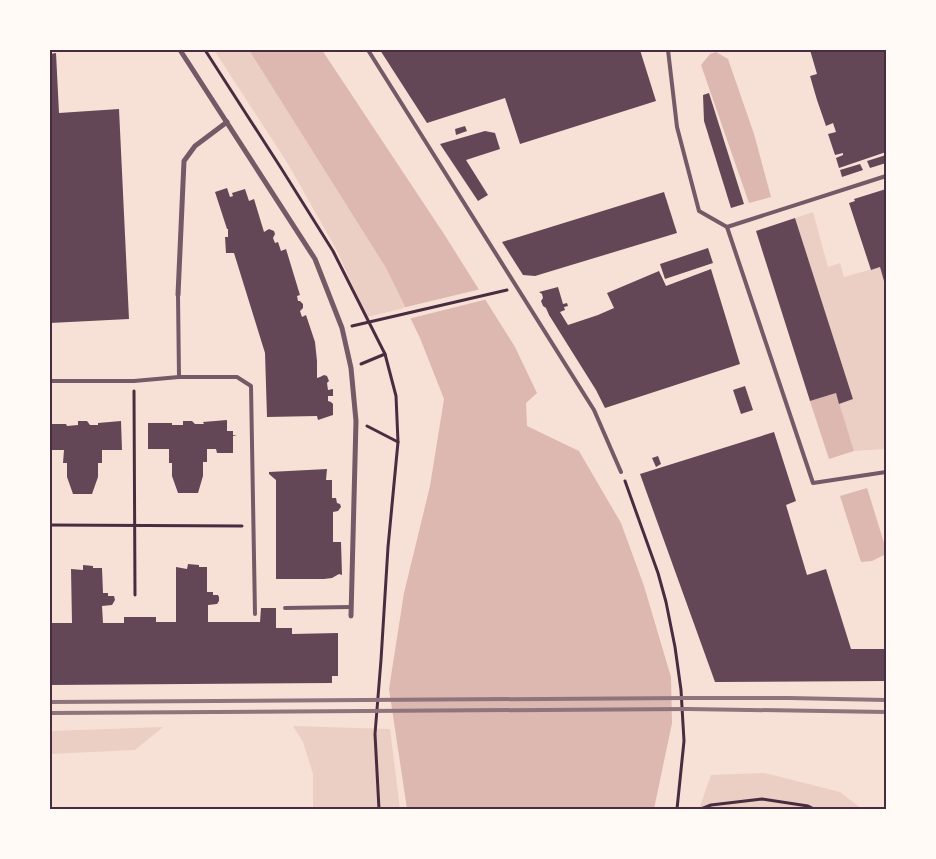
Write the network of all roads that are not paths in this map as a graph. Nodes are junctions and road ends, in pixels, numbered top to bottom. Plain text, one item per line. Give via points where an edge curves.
1 (180, 50) edge
2 (368, 50) edge
3 (668, 50) edge
4 (227, 122) junction
5 (886, 176) edge
6 (727, 227) junction
7 (178, 295) joint
8 (179, 377) junction
9 (50, 382) edge
10 (621, 472) road end
11 (886, 472) edge
12 (351, 607) junction
13 (285, 608) dead end
14 (255, 614) dead end
15 (351, 616) dead end

1 - 4 street
2 - 10 lane via 594,410
3 - 6 lane via 677,127 699,212
4 - 7 street via 195,146 184,161
4 - 12 street via 315,259 342,328 351,368 356,421
5 - 6 lane
6 - 11 lane via 813,482
7 - 8 lane
8 - 9 lane
8 - 14 lane via 238,377 251,386
12 - 13 lane
12 - 15 street

